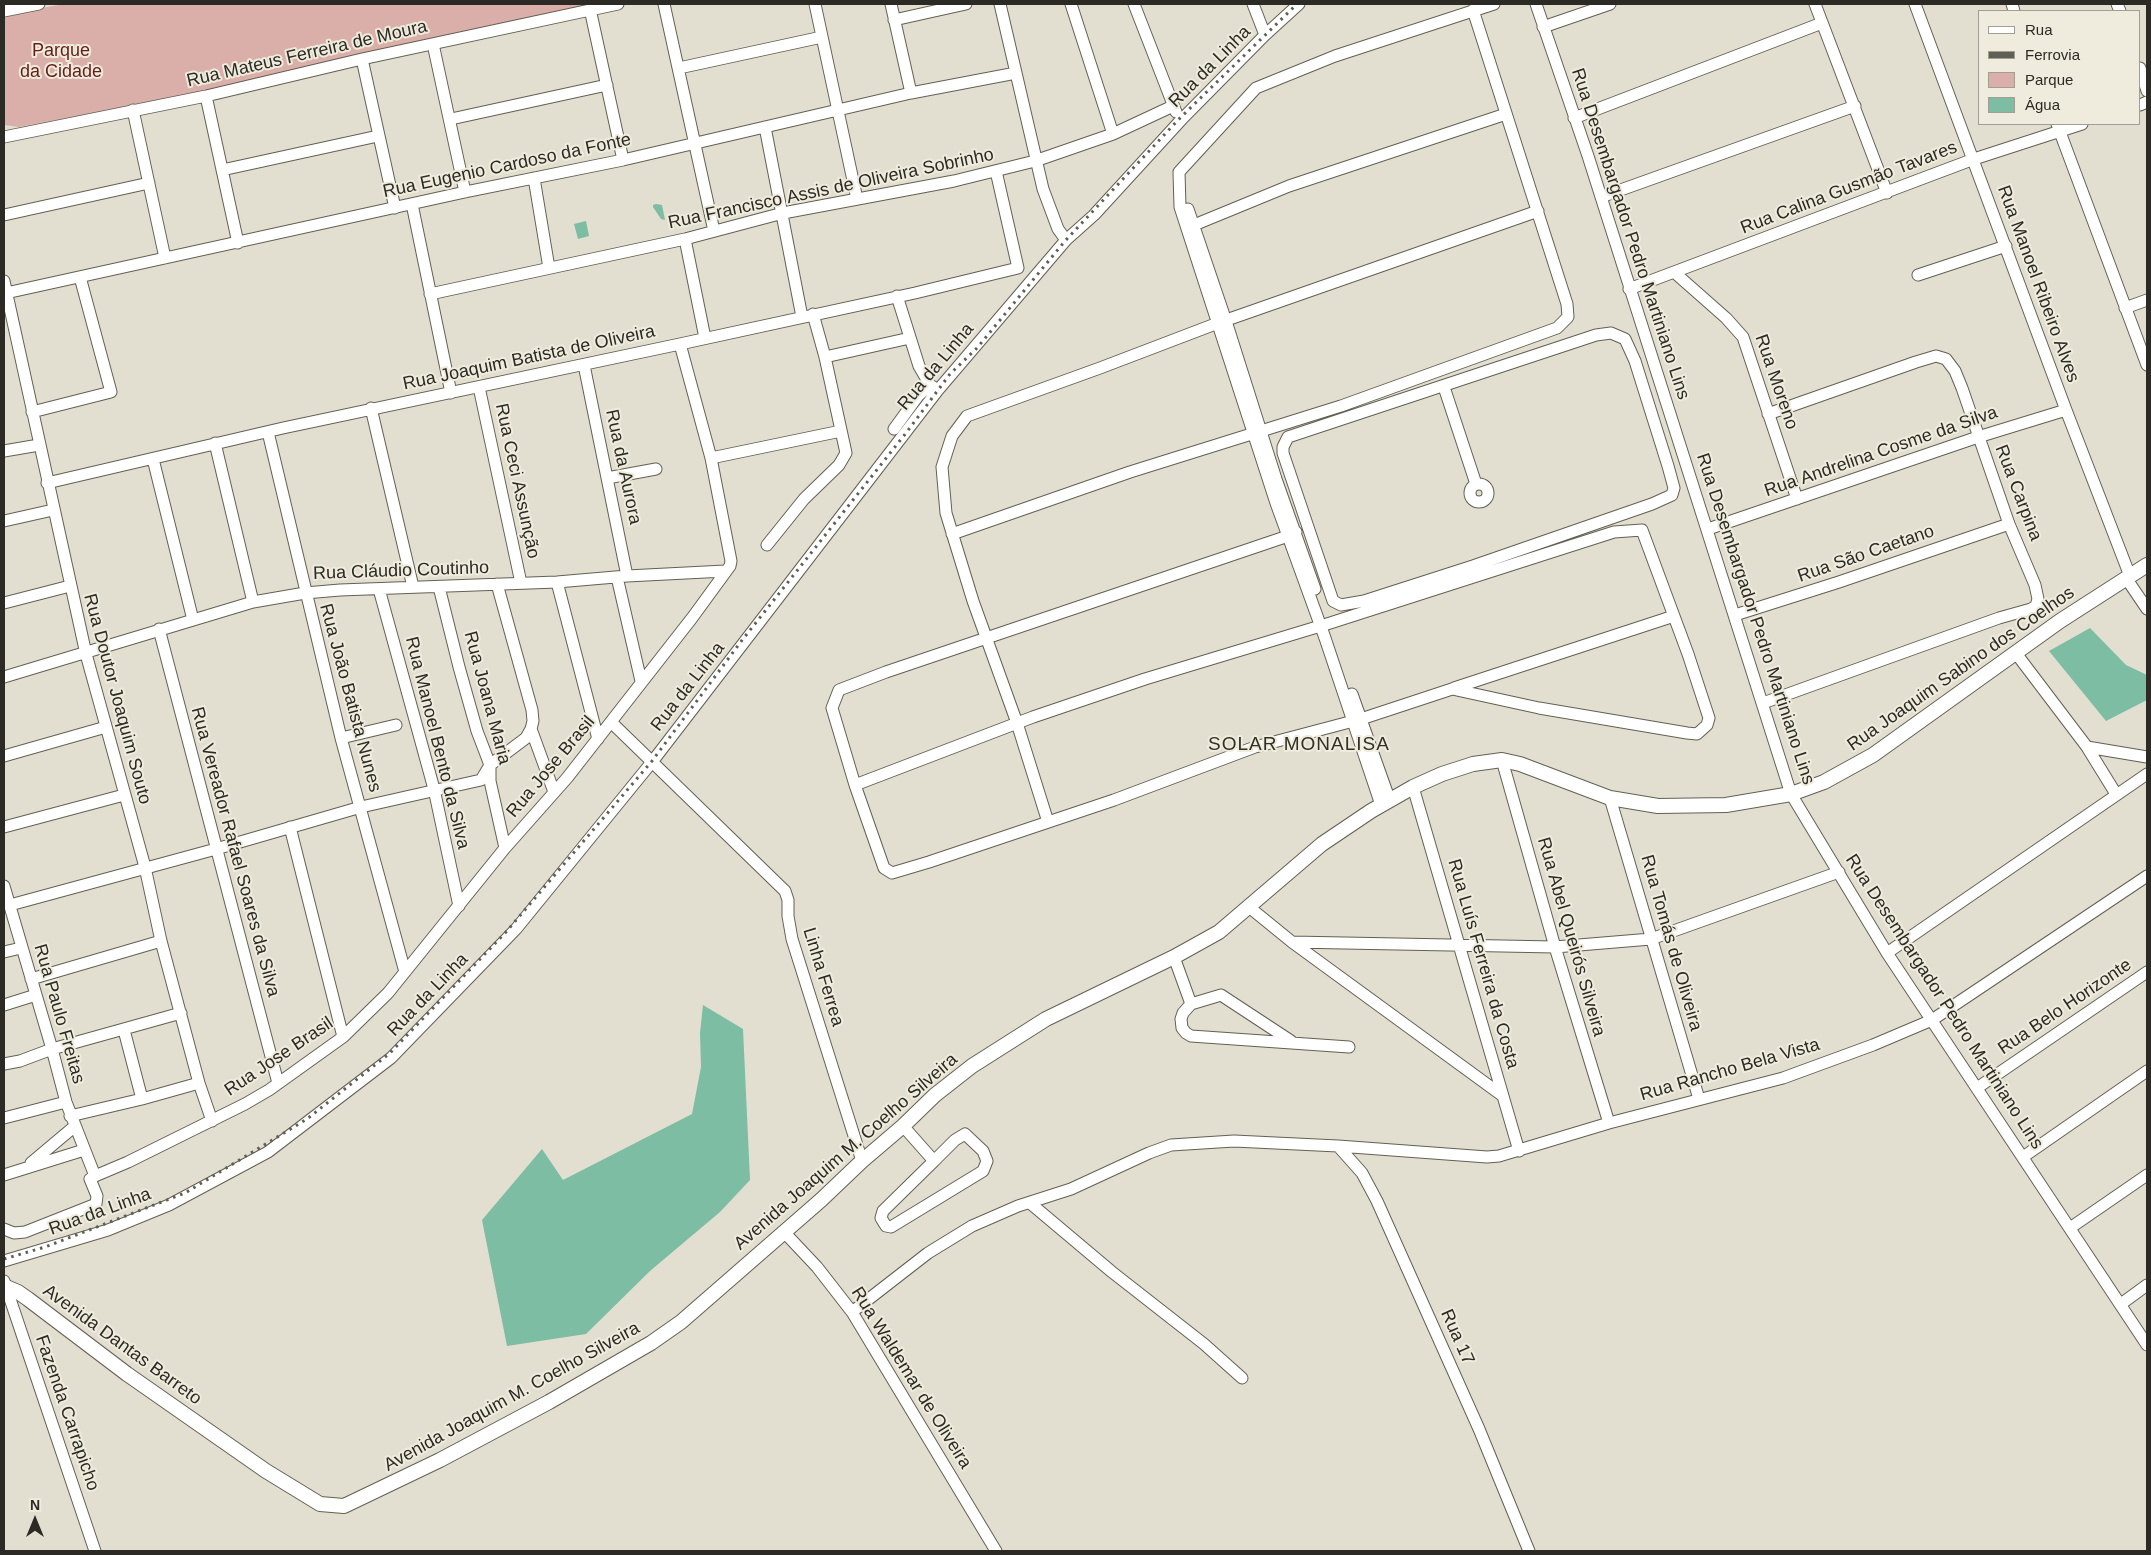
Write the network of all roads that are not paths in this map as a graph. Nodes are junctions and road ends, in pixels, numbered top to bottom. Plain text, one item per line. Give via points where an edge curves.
1 (39, 4) edge
2 (618, 4) edge
3 (664, 4) edge
4 (814, 4) edge
5 (891, 4) edge
6 (966, 4) edge
7 (1000, 4) edge
8 (1071, 4) edge
9 (1134, 4) edge
10 (1253, 4) edge
11 (1300, 4) edge
12 (1494, 4) edge
13 (1536, 4) edge
14 (1610, 4) edge
15 (1815, 4) edge
16 (1915, 4) edge
17 (590, 10) junction
18 (1473, 10) junction
19 (4, 11) edge
20 (894, 20) junction
21 (1822, 23) junction
22 (1543, 27) junction
23 (1265, 35) junction
24 (822, 37) junction
25 (433, 44) junction
26 (362, 59) junction
27 (679, 68) junction
28 (2141, 71) edge
29 (1016, 73) junction
30 (607, 85) junction
31 (2147, 91) edge
32 (911, 93) junction
33 (206, 96) junction
34 (1173, 106) junction
35 (1855, 106) junction
36 (133, 110) junction
37 (839, 110) junction
38 (1506, 114) junction
39 (1574, 118) junction
40 (450, 119) junction
41 (1181, 120) junction
42 (2076, 125) edge
43 (765, 127) junction
44 (2058, 128) edge
45 (7, 134) edge
46 (1113, 134) junction
47 (378, 136) junction
48 (695, 142) junction
49 (623, 160) junction
50 (1974, 160) junction
51 (1036, 161) junction
52 (222, 170) junction
53 (996, 171) junction
54 (534, 178) junction
55 (149, 183) junction
56 (465, 192) junction
57 (1887, 193) junction
58 (1601, 197) junction
59 (857, 199) junction
60 (412, 204) junction
61 (395, 208) junction
62 (1538, 210) junction
63 (783, 213) junction
64 (4, 215) edge
65 (1190, 226) junction
66 (714, 231) junction
67 (686, 239) junction
68 (1066, 240) junction
69 (238, 243) junction
70 (2006, 246) junction
71 (165, 258) junction
72 (549, 268) junction
73 (1675, 273) junction
74 (1918, 275) dead end
75 (80, 277) junction
76 (4, 281) edge
77 (1629, 289) junction
78 (6, 293) junction
79 (430, 294) junction
80 (897, 296) junction
81 (2147, 300) edge
82 (2125, 308) junction
83 (807, 315) junction
84 (1222, 322) junction
85 (8, 323) edge
86 (705, 338) junction
87 (910, 338) junction
88 (680, 344) junction
89 (825, 357) junction
90 (584, 365) junction
91 (2147, 365) edge
92 (479, 387) junction
93 (1444, 387) junction
94 (934, 388) junction
95 (450, 393) junction
96 (371, 408) junction
97 (2066, 410) junction
98 (32, 412) junction
99 (1768, 414) junction
100 (1673, 422) junction
101 (894, 429) dead end
102 (1657, 429) junction
103 (841, 431) junction
104 (268, 432) junction
105 (1257, 432) junction
106 (1978, 437) junction
107 (215, 444) junction
108 (39, 445) junction
109 (4, 451) edge
110 (711, 458) junction
111 (153, 459) junction
112 (656, 469) dead end
113 (607, 478) junction
114 (47, 483) junction
115 (1476, 484) dead end
116 (1797, 499) junction
117 (53, 510) junction
118 (4, 521) edge
119 (2009, 524) junction
120 (1708, 529) junction
121 (952, 534) junction
122 (1292, 534) junction
123 (767, 545) dead end
124 (2147, 565) edge
125 (725, 571) junction
126 (622, 576) junction
127 (2128, 577) junction
128 (557, 582) junction
129 (521, 583) junction
130 (497, 584) junction
131 (70, 586) junction
132 (413, 587) junction
133 (440, 587) junction
134 (379, 589) junction
135 (304, 593) junction
136 (4, 602) edge
137 (253, 602) junction
138 (2147, 609) edge
139 (1735, 615) junction
140 (1674, 616) junction
141 (193, 620) junction
142 (1324, 625) junction
143 (159, 630) junction
144 (986, 638) junction
145 (2015, 652) junction
146 (86, 654) junction
147 (4, 677) edge
148 (641, 681) junction
149 (1452, 689) junction
150 (1763, 703) junction
151 (1357, 719) junction
152 (611, 722) junction
153 (1017, 723) junction
154 (396, 725) dead end
155 (106, 727) junction
156 (532, 729) junction
157 (341, 738) junction
158 (598, 739) junction
159 (2087, 747) junction
160 (4, 756) edge
161 (2147, 757) edge
162 (1502, 760) junction
163 (652, 762) junction
164 (490, 765) junction
165 (2147, 774) edge
166 (855, 784) junction
167 (1413, 787) junction
168 (434, 789) junction
169 (554, 792) junction
170 (1792, 794) junction
171 (2116, 794) junction
172 (124, 795) junction
173 (1610, 798) junction
174 (1386, 803) junction
175 (361, 806) junction
176 (1048, 822) junction
177 (4, 827) edge
178 (290, 827) junction
179 (505, 848) junction
180 (216, 849) junction
181 (145, 867) junction
182 (1840, 872) junction
183 (2147, 876) edge
184 (4, 891) edge
185 (10, 905) junction
186 (459, 906) junction
187 (1249, 907) junction
188 (1651, 939) junction
189 (161, 941) junction
190 (1292, 942) junction
191 (1460, 944) junction
192 (1555, 947) junction
193 (21, 948) junction
194 (4, 952) edge
195 (1887, 953) junction
196 (1174, 957) junction
197 (405, 972) junction
198 (2147, 972) edge
199 (32, 979) junction
200 (36, 995) junction
201 (1191, 1004) junction
202 (4, 1005) edge
203 (181, 1013) junction
204 (1932, 1020) junction
205 (124, 1030) junction
206 (344, 1037) junction
207 (1293, 1042) junction
208 (1349, 1047) dead end
209 (52, 1049) junction
210 (4, 1064) edge
211 (2147, 1071) edge
212 (199, 1083) junction
213 (278, 1084) junction
214 (1977, 1088) junction
215 (1503, 1096) junction
216 (142, 1099) junction
217 (1699, 1099) junction
218 (66, 1102) junction
219 (4, 1118) edge
220 (72, 1121) junction
221 (212, 1121) junction
222 (1608, 1123) junction
223 (903, 1126) junction
224 (1338, 1146) junction
225 (84, 1150) junction
226 (1519, 1151) junction
227 (2023, 1158) junction
228 (934, 1160) junction
229 (862, 1161) junction
230 (28, 1166) junction
231 (4, 1174) edge
232 (2147, 1175) edge
233 (95, 1176) junction
234 (1030, 1203) junction
235 (2070, 1228) junction
236 (4, 1229) edge
237 (784, 1232) junction
238 (4, 1262) edge
239 (4, 1285) edge
240 (2147, 1285) edge
241 (2121, 1304) junction
242 (852, 1312) junction
243 (2147, 1345) edge
244 (1242, 1378) dead end
245 (217, 1436) joint
246 (95, 1551) edge
247 (996, 1551) edge
248 (1528, 1551) edge

1 - 19 street
2 - 17 street, Rua Mateus Ferreira de Moura
3 - 27 street
4 - 24 street
5 - 20 street
6 - 20 street
7 - 29 street
8 - 46 street
9 - 34 street
10 - 23 street
11 - 23 street, Rua da Linha
12 - 18 street
13 - 22 street, Rua Desembargador Pedro Martiniano Lins
14 - 22 street
15 - 21 street
16 - 50 street, Rua Manoel Ribeiro Alves
17 - 25 street, Rua Mateus Ferreira de Moura
17 - 30 street
18 - 38 street
18 - 65 street via 1335,56 1256,88 1180,172 1179,192
20 - 32 street
21 - 35 street
21 - 39 street
22 - 39 street, Rua Desembargador Pedro Martiniano Lins
23 - 41 street, Rua da Linha
24 - 27 street
24 - 37 street
25 - 26 street, Rua Mateus Ferreira de Moura
25 - 40 street
26 - 33 street, Rua Mateus Ferreira de Moura
26 - 47 street
27 - 48 street
28 - 31 street
29 - 32 street, Rua Eugenio Cardoso da Fonte
29 - 51 street
30 - 40 street
30 - 49 street
32 - 37 street, Rua Eugenio Cardoso da Fonte
33 - 36 street, Rua Mateus Ferreira de Moura
33 - 52 street
34 - 41 street
34 - 46 street, Rua Francisco Assis de Oliveira Sobrinho
35 - 57 street
35 - 58 street
36 - 45 street, Rua Mateus Ferreira de Moura
36 - 55 street
37 - 43 street, Rua Eugenio Cardoso da Fonte
37 - 59 street
38 - 62 street
38 - 65 street via 1289,186
39 - 58 street, Rua Desembargador Pedro Martiniano Lins
40 - 56 street
41 - 68 street, Rua da Linha via 1094,215
42 - 44 street, Rua Calina Gusmão Tavares
43 - 48 street, Rua Eugenio Cardoso da Fonte
43 - 63 street
44 - 50 street, Rua Calina Gusmão Tavares
44 - 82 street
46 - 51 street, Rua Francisco Assis de Oliveira Sobrinho
47 - 52 street
47 - 61 street
48 - 49 street, Rua Eugenio Cardoso da Fonte
48 - 66 street
49 - 54 street, Rua Eugenio Cardoso da Fonte
50 - 57 street, Rua Calina Gusmão Tavares
50 - 70 street, Rua Manoel Ribeiro Alves
51 - 53 street, Rua Francisco Assis de Oliveira Sobrinho
51 - 68 street via 1050,208
52 - 69 street
53 - 59 street, Rua Francisco Assis de Oliveira Sobrinho
53 - 80 street, Rua Joaquim Batista de Oliveira via 1018,268
54 - 56 street, Rua Eugenio Cardoso da Fonte
54 - 72 street
55 - 64 street
55 - 71 street
56 - 60 street, Rua Eugenio Cardoso da Fonte
57 - 73 street, Rua Calina Gusmão Tavares
58 - 77 street, Rua Desembargador Pedro Martiniano Lins
59 - 63 street, Rua Francisco Assis de Oliveira Sobrinho
60 - 61 street, Rua Eugenio Cardoso da Fonte
60 - 79 street
61 - 69 street, Rua Eugenio Cardoso da Fonte
62 - 84 street
62 - 105 street via 1567,304 1568,317 1557,328 1341,406
63 - 66 street, Rua Francisco Assis de Oliveira Sobrinho
63 - 83 street
65 - 84 street
66 - 67 street, Rua Francisco Assis de Oliveira Sobrinho
67 - 72 street, Rua Francisco Assis de Oliveira Sobrinho
67 - 86 street
68 - 94 street, Rua da Linha
69 - 71 street, Rua Eugenio Cardoso da Fonte
70 - 74 street
70 - 97 street, Rua Manoel Ribeiro Alves
71 - 75 street, Rua Eugenio Cardoso da Fonte
72 - 79 street, Rua Francisco Assis de Oliveira Sobrinho
73 - 77 street, Rua Calina Gusmão Tavares
73 - 99 street, Rua Moreno via 1740,333
75 - 78 street, Rua Eugenio Cardoso da Fonte
75 - 98 street via 110,393
76 - 78 street, Rua Doutor Joaquim Souto
77 - 100 street, Rua Desembargador Pedro Martiniano Lins
78 - 85 street, Rua Doutor Joaquim Souto
79 - 95 street
80 - 83 street, Rua Joaquim Batista de Oliveira
80 - 87 street
81 - 82 street
82 - 91 street
83 - 86 street, Rua Joaquim Batista de Oliveira
83 - 89 street
84 - 105 street
84 - 121 street via 967,416 952,436 942,467 946,514
85 - 98 street, Rua Doutor Joaquim Souto
86 - 88 street, Rua Joaquim Batista de Oliveira
87 - 89 street
87 - 94 street via 919,366
88 - 90 street, Rua Joaquim Batista de Oliveira
88 - 110 street, Rua Jose Brasil
89 - 103 street
90 - 92 street, Rua Joaquim Batista de Oliveira
90 - 113 street, Rua da Aurora
92 - 95 street, Rua Joaquim Batista de Oliveira
92 - 129 street, Rua Ceci Assunção
93 - 102 street via 1611,332 1623,337 1628,344
93 - 102 street via 1302,432 1285,442 1282,449 1286,464 1330,595 1336,604 1357,603 1400,590 1671,496 1673,486
93 - 115 street
94 - 101 street via 911,404
94 - 163 street, Rua da Linha
95 - 96 street, Rua Joaquim Batista de Oliveira
96 - 104 street, Rua Joaquim Batista de Oliveira
96 - 132 street
97 - 106 street, Rua Andrelina Cosme da Silva
97 - 127 street, Rua Manoel Ribeiro Alves
98 - 108 street, Rua Doutor Joaquim Souto
99 - 106 street, Rua Carpina via 1899,367 1931,357 1943,357 1955,372
99 - 116 street, Rua Moreno
100 - 102 street
100 - 120 street, Rua Desembargador Pedro Martiniano Lins
103 - 110 street
103 - 123 street via 846,447 844,458 804,499
104 - 107 street, Rua Joaquim Batista de Oliveira
104 - 135 street, Rua João Batista Nunes
105 - 121 street
105 - 122 street via 1276,478
106 - 116 street, Rua Andrelina Cosme da Silva
106 - 119 street, Rua Carpina
107 - 111 street, Rua Joaquim Batista de Oliveira
107 - 137 street
108 - 109 street
108 - 114 street, Rua Doutor Joaquim Souto
110 - 125 street, Rua Jose Brasil via 731,562
111 - 114 street, Rua Joaquim Batista de Oliveira
111 - 141 street
112 - 113 street
113 - 126 street, Rua da Aurora
114 - 117 street, Rua Doutor Joaquim Souto
116 - 120 street, Rua Andrelina Cosme da Silva
117 - 118 street
117 - 131 street, Rua Doutor Joaquim Souto
119 - 139 street, Rua São Caetano
119 - 150 street, Rua Carpina via 2036,585 2038,599 2034,608
120 - 139 street, Rua Desembargador Pedro Martiniano Lins
121 - 144 street
122 - 142 street
122 - 144 street
124 - 127 main road, Rua Joaquim Sabino dos Coelhos
125 - 126 street, Rua Cláudio Coutinho
125 - 148 street, Rua Jose Brasil
126 - 128 street, Rua Cláudio Coutinho
126 - 148 street, Rua da Aurora
127 - 138 street
127 - 145 main road, Rua Joaquim Sabino dos Coelhos
128 - 129 street, Rua Cláudio Coutinho
128 - 158 street
129 - 130 street, Rua Cláudio Coutinho
130 - 133 street, Rua Cláudio Coutinho
130 - 156 street via 532,710
131 - 136 street
131 - 146 street, Rua Doutor Joaquim Souto
132 - 133 street, Rua Cláudio Coutinho
132 - 134 street, Rua Cláudio Coutinho
133 - 164 street, Rua Joana Maria via 459,667
134 - 135 street, Rua Cláudio Coutinho
134 - 168 street, Rua Manoel Bento da Silva
135 - 137 street, Rua Cláudio Coutinho
135 - 157 street, Rua João Batista Nunes
137 - 141 street, Rua Cláudio Coutinho
139 - 150 street, Rua Desembargador Pedro Martiniano Lins
140 - 142 street via 1642,530 1614,532
140 - 149 street
140 - 149 street via 1709,718 1697,734 1539,708
141 - 143 street, Rua Cláudio Coutinho
142 - 151 street
142 - 153 street
143 - 146 street, Rua Cláudio Coutinho
143 - 180 street, Rua Vereador Rafael Soares da Silva
144 - 153 street
144 - 166 street via 839,690 832,708
145 - 159 street
145 - 170 main road, Rua Joaquim Sabino dos Coelhos via 1873,755 1824,782
146 - 147 street, Rua Cláudio Coutinho
146 - 155 street, Rua Doutor Joaquim Souto
148 - 152 street, Rua Jose Brasil
149 - 151 street
150 - 170 street, Rua Desembargador Pedro Martiniano Lins
151 - 174 street
151 - 176 street via 1255,748
152 - 158 street, Rua Jose Brasil
152 - 163 street, Linha Ferrea
153 - 166 street
153 - 176 street
154 - 157 street
155 - 160 street
155 - 172 street, Rua Doutor Joaquim Souto
156 - 164 street via 526,738
156 - 169 street
157 - 175 street, Rua João Batista Nunes
158 - 169 street, Rua Jose Brasil
159 - 161 street
159 - 171 street
162 - 167 main road, Avenida Joaquim M. Coelho Silveira via 1473,764
162 - 173 main road, Avenida Joaquim M. Coelho Silveira
162 - 192 street, Rua Abel Queirós Silveira
163 - 229 street, Linha Ferrea via 786,891 792,939
163 - 238 street, Rua da Linha via 516,929 384,1064 268,1152 169,1205 108,1230
164 - 168 street via 481,780
164 - 179 street, Rua Joana Maria via 490,781
165 - 171 street
166 - 176 street via 884,868 892,873
167 - 174 main road, Avenida Joaquim M. Coelho Silveira
167 - 191 street, Rua Luís Ferreira da Costa
168 - 175 street
168 - 186 street, Rua Manoel Bento da Silva
169 - 179 street, Rua Jose Brasil
170 - 173 main road, Avenida Joaquim M. Coelho Silveira via 1680,807
170 - 182 street, Rua Desembargador Pedro Martiniano Lins
171 - 195 street
172 - 177 street
172 - 181 street, Rua Doutor Joaquim Souto
173 - 188 street, Rua Tomás de Oliveira
174 - 187 main road, Avenida Joaquim M. Coelho Silveira via 1322,844
175 - 178 street
175 - 197 street, Rua João Batista Nunes
178 - 180 street
178 - 206 street
179 - 186 street, Rua Jose Brasil
180 - 181 street
180 - 213 street, Rua Vereador Rafael Soares da Silva
181 - 185 street
181 - 189 street, Rua Doutor Joaquim Souto
182 - 188 street
182 - 195 street, Rua Desembargador Pedro Martiniano Lins
183 - 204 street, Rua Rancho Bela Vista
184 - 185 street, Rua Paulo Freitas
185 - 193 street, Rua Paulo Freitas
186 - 197 street, Rua Jose Brasil
187 - 190 street
187 - 196 main road, Avenida Joaquim M. Coelho Silveira via 1219,932
188 - 192 street
188 - 217 street, Rua Tomás de Oliveira
189 - 199 street
189 - 203 street, Rua Doutor Joaquim Souto
190 - 191 street
190 - 215 street
191 - 192 street
191 - 215 street, Rua Luís Ferreira da Costa
192 - 222 street, Rua Abel Queirós Silveira
193 - 194 street
193 - 199 street, Rua Paulo Freitas
195 - 204 street, Rua Desembargador Pedro Martiniano Lins
196 - 201 street
196 - 223 main road, Avenida Joaquim M. Coelho Silveira via 1032,1027 959,1076
197 - 206 street, Rua Jose Brasil
198 - 214 street, Rua Belo Horizonte
199 - 200 street, Rua Paulo Freitas
200 - 202 street
200 - 209 street, Rua Paulo Freitas
201 - 207 street via 1221,994
201 - 207 street via 1181,1019 1182,1028 1191,1036
203 - 205 street
203 - 212 street, Rua Doutor Joaquim Souto
204 - 214 street, Rua Desembargador Pedro Martiniano Lins
204 - 217 street, Rua Rancho Bela Vista via 1783,1078
205 - 209 street
205 - 216 street
206 - 213 street, Rua Jose Brasil
207 - 208 street
209 - 210 street
209 - 218 street, Rua Paulo Freitas
211 - 227 street
212 - 216 street
212 - 221 street, Rua Doutor Joaquim Souto
213 - 221 street, Rua Jose Brasil
214 - 227 street, Rua Desembargador Pedro Martiniano Lins
215 - 226 street, Rua Luís Ferreira da Costa
216 - 220 street
217 - 222 street, Rua Rancho Bela Vista
218 - 219 street
218 - 220 street, Rua Paulo Freitas
220 - 225 street, Rua Paulo Freitas
220 - 230 street
221 - 233 street, Rua Jose Brasil
222 - 226 street, Rua Rancho Bela Vista
223 - 228 street
223 - 229 main road, Avenida Joaquim M. Coelho Silveira
224 - 226 street, Rua Rancho Bela Vista via 1487,1157
224 - 234 street, Rua Rancho Bela Vista via 1234,1141 1178,1144
224 - 248 street, Rua 17 via 1362,1173 1377,1201 1479,1429
225 - 230 street
225 - 233 street, Rua Paulo Freitas
227 - 235 street, Rua Desembargador Pedro Martiniano Lins
228 - 228 street via 883,1211 881,1218 886,1226 891,1227 983,1171 987,1161 983,1151 965,1134
229 - 237 main road, Avenida Joaquim M. Coelho Silveira
230 - 231 street
232 - 235 street
233 - 236 street, Rua Paulo Freitas via 90,1179 97,1196 96,1204 26,1232 14,1233
234 - 242 street, Rua Rancho Bela Vista via 984,1220 950,1238
234 - 244 street
235 - 241 street, Rua Desembargador Pedro Martiniano Lins
237 - 242 street, Rua Waldemar de Oliveira
237 - 245 main road, Avenida Joaquim M. Coelho Silveira via 651,1344 440,1460 344,1506 328,1506 308,1498
239 - 245 main road, Avenida Dantas Barreto
239 - 246 street, Fazenda Carrapicho
240 - 241 street
241 - 243 street, Rua Desembargador Pedro Martiniano Lins
242 - 247 street, Rua Waldemar de Oliveira

